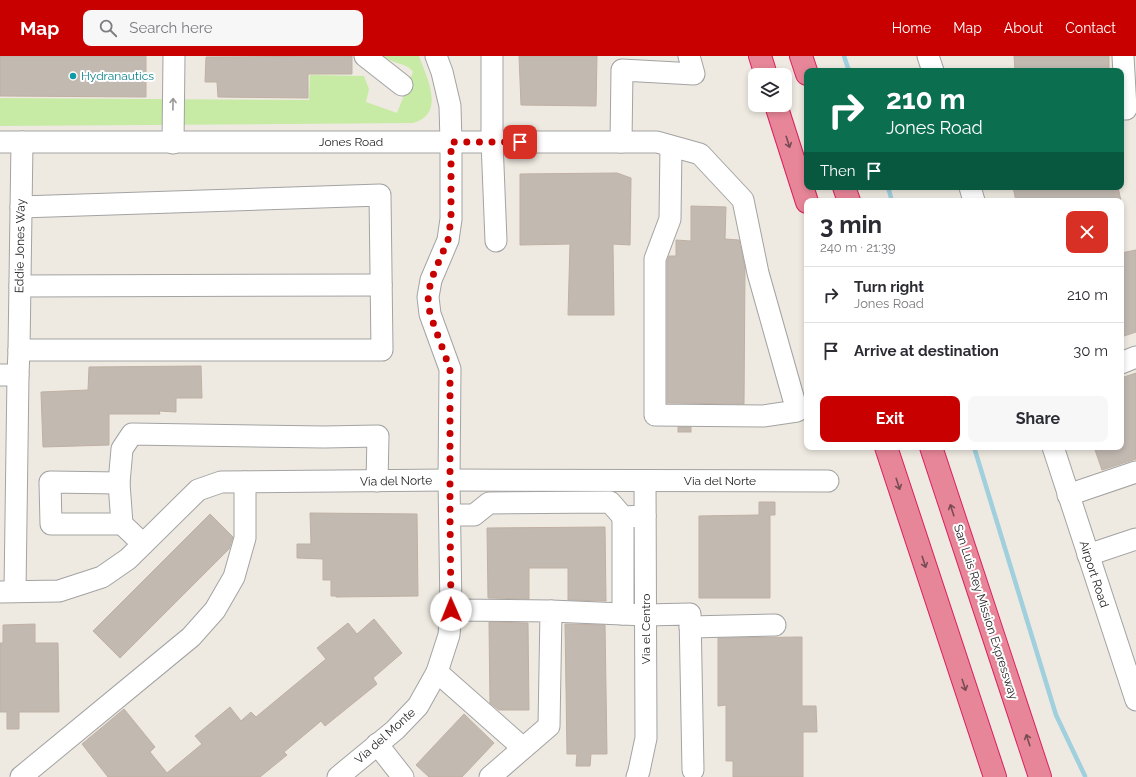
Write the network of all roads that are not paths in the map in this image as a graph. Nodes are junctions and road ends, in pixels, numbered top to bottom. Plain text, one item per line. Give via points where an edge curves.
1 (174, 56) edge
2 (365, 56) edge
3 (436, 56) edge
4 (492, 56) edge
5 (689, 56) edge
6 (760, 56) edge
7 (801, 56) edge
8 (928, 56) edge
9 (1123, 56) edge
10 (764, 68) edge
11 (805, 68) edge
12 (932, 68) edge
13 (1124, 68) edge
14 (1124, 74) edge
15 (402, 85) dead end
16 (1124, 109) edge
17 (778, 112) edge
18 (0, 142) edge
19 (22, 142) junction
20 (173, 142) junction
21 (451, 142) junction
22 (492, 142) junction
23 (622, 142) junction
24 (671, 146) junction
25 (806, 198) edge
26 (21, 207) junction
27 (496, 241) dead end
28 (381, 285) junction
29 (20, 286) junction
30 (19, 350) junction
31 (1136, 357) edge
32 (1124, 362) edge
33 (9, 375) edge
34 (887, 450) edge
35 (932, 450) edge
36 (1054, 450) edge
37 (1136, 472) edge
38 (449, 480) junction
39 (377, 481) junction
40 (645, 481) junction
41 (828, 481) dead end
42 (246, 482) junction
43 (119, 483) junction
44 (1068, 495) junction
45 (450, 515) junction
46 (645, 516) junction
47 (623, 517) junction
48 (122, 524) junction
49 (1136, 539) edge
50 (143, 544) junction
51 (1088, 555) junction
52 (8, 592) edge
53 (451, 610) junction
54 (551, 611) junction
55 (623, 614) junction
56 (646, 615) junction
57 (775, 625) dead end
58 (690, 627) junction
59 (437, 672) junction
60 (1136, 700) edge
61 (377, 744) junction
62 (523, 748) junction
63 (692, 775) edge
64 (20, 777) edge
65 (338, 777) edge
66 (404, 777) edge
67 (490, 777) edge
68 (637, 777) edge
69 (995, 777) edge
70 (1040, 777) edge

20 -> 1 street
2 - 15 street
3 - 21 street, Via del Monte via 450,106
4 - 22 street
5 - 23 street via 694,74 622,70
6 - 10 highway
7 - 11 highway
8 - 12 street
9 - 13 street
14 - 16 street
17 -> 25 highway
18 - 19 street, Jones Road
19 - 20 street, Jones Road
19 - 26 street, Eddie Jones Way
20 - 21 street, Jones Road
21 - 22 street, Jones Road
21 - 38 street, Via del Monte via 451,219 448,240 431,280 428,297 430,314 450,369
22 - 23 street, Jones Road
22 - 27 street
23 - 24 street, Jones Road via 657,142
24 - 24 street, Jones Road via 700,154 743,200 758,273 797,411 763,416 655,415 655,259 670,219
26 - 28 street via 380,195
26 - 29 street, Eddie Jones Way
28 - 29 street
28 - 30 street via 382,350
29 - 30 street, Eddie Jones Way
30 - 33 street, Eddie Jones Way
31 - 32 street
33 - 52 street, Eddie Jones Way
34 -> 69 highway
70 -> 35 highway, San Luis Rey Mission Expressway
36 - 44 street, Airport Road
37 - 44 street
38 - 39 street, Via del Norte
38 - 40 street, Via del Norte
38 - 45 street, Via del Monte
39 - 42 street, Via del Norte
39 - 43 street via 378,436 132,434 122,449
40 - 41 street, Via del Norte
40 - 46 street, Via el Centro
42 - 50 street, Via del Norte via 221,482 198,490
42 - 64 street via 246,538 234,576 215,610 190,637
43 - 48 street
43 - 48 street via 50,482 51,524
44 - 51 street, Airport Road
45 - 47 street via 474,515 489,503 610,502
45 - 53 street, Via del Monte
46 - 47 street
46 - 56 street, Via el Centro
47 - 55 street
48 - 50 street
49 - 51 street
50 - 52 street, Via del Norte via 128,559 102,576 59,591
51 - 60 street, Airport Road
53 - 54 street
53 - 59 street, Via del Monte via 448,636
54 - 55 street
54 - 62 street via 549,726
55 - 56 street
56 - 58 street via 690,614
56 - 68 street, Via el Centro via 646,738
57 - 58 street
58 - 63 street
59 - 61 street, Via del Monte via 418,706
59 - 62 street
61 - 65 street, Via del Monte
61 - 66 street
62 - 67 street

